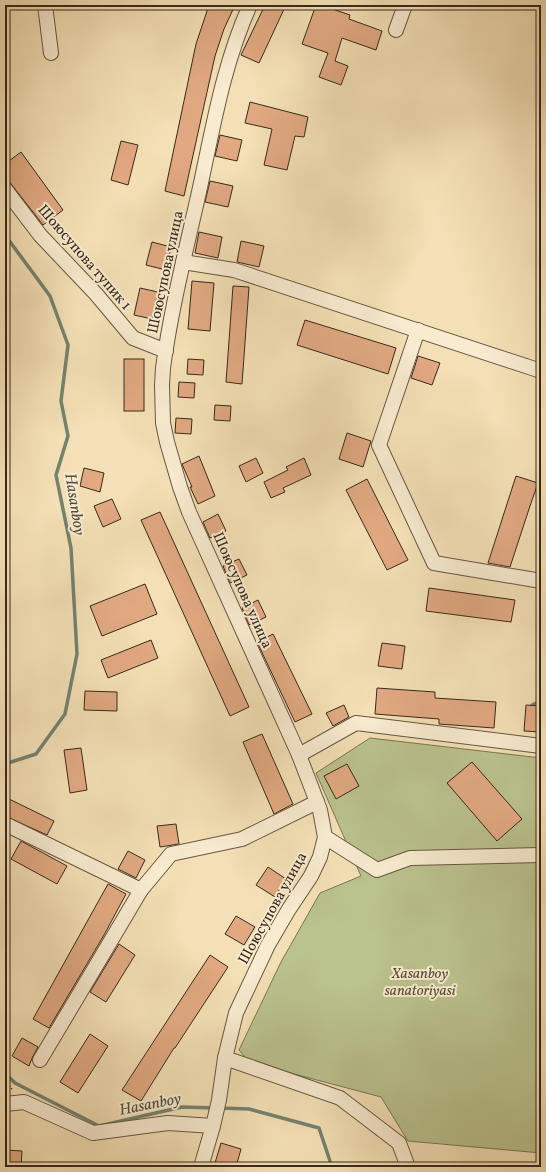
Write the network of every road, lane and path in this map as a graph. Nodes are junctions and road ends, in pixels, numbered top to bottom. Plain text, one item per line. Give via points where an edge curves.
1 (45, 5) edge
2 (250, 5) edge
3 (405, 5) edge
4 (396, 30) dead end
5 (51, 53) dead end
6 (5, 189) edge
7 (184, 262) junction
8 (418, 330) junction
9 (166, 350) junction
10 (541, 371) edge
11 (541, 582) edge
12 (541, 746) edge
13 (299, 755) junction
14 (317, 802) junction
15 (5, 824) edge
16 (325, 837) junction
17 (541, 855) edge
18 (140, 890) junction
19 (225, 1058) junction
20 (40, 1060) dead end
21 (5, 1104) edge
22 (213, 1126) junction
23 (200, 1167) edge
24 (408, 1167) edge

1 - 5 street
2 - 7 street, Шоюсупова улица via 222,82
3 - 4 street
6 - 9 street, Шоюсупова тупик 1 via 40,235 96,294 133,338
7 - 8 street via 234,270
7 - 9 street, Шоюсупова улица
8 - 10 street
8 - 11 street via 379,445 434,564
9 - 13 street, Шоюсупова улица via 162,386 163,423 180,487
12 - 13 street via 356,723
13 - 14 street, Шоюсупова улица
14 - 16 street, Шоюсупова улица via 323,819
14 - 18 street via 242,839 171,854
15 - 18 street
16 - 17 street via 377,870 410,858
16 - 19 street, Шоюсупова улица via 320,857 311,876 268,945 242,999
18 - 20 street
19 - 22 street, Шоюсупова улица
19 - 24 street via 340,1098 399,1143
21 - 22 street via 24,1102 93,1133 168,1123
22 - 23 street, Шоюсупова улица

